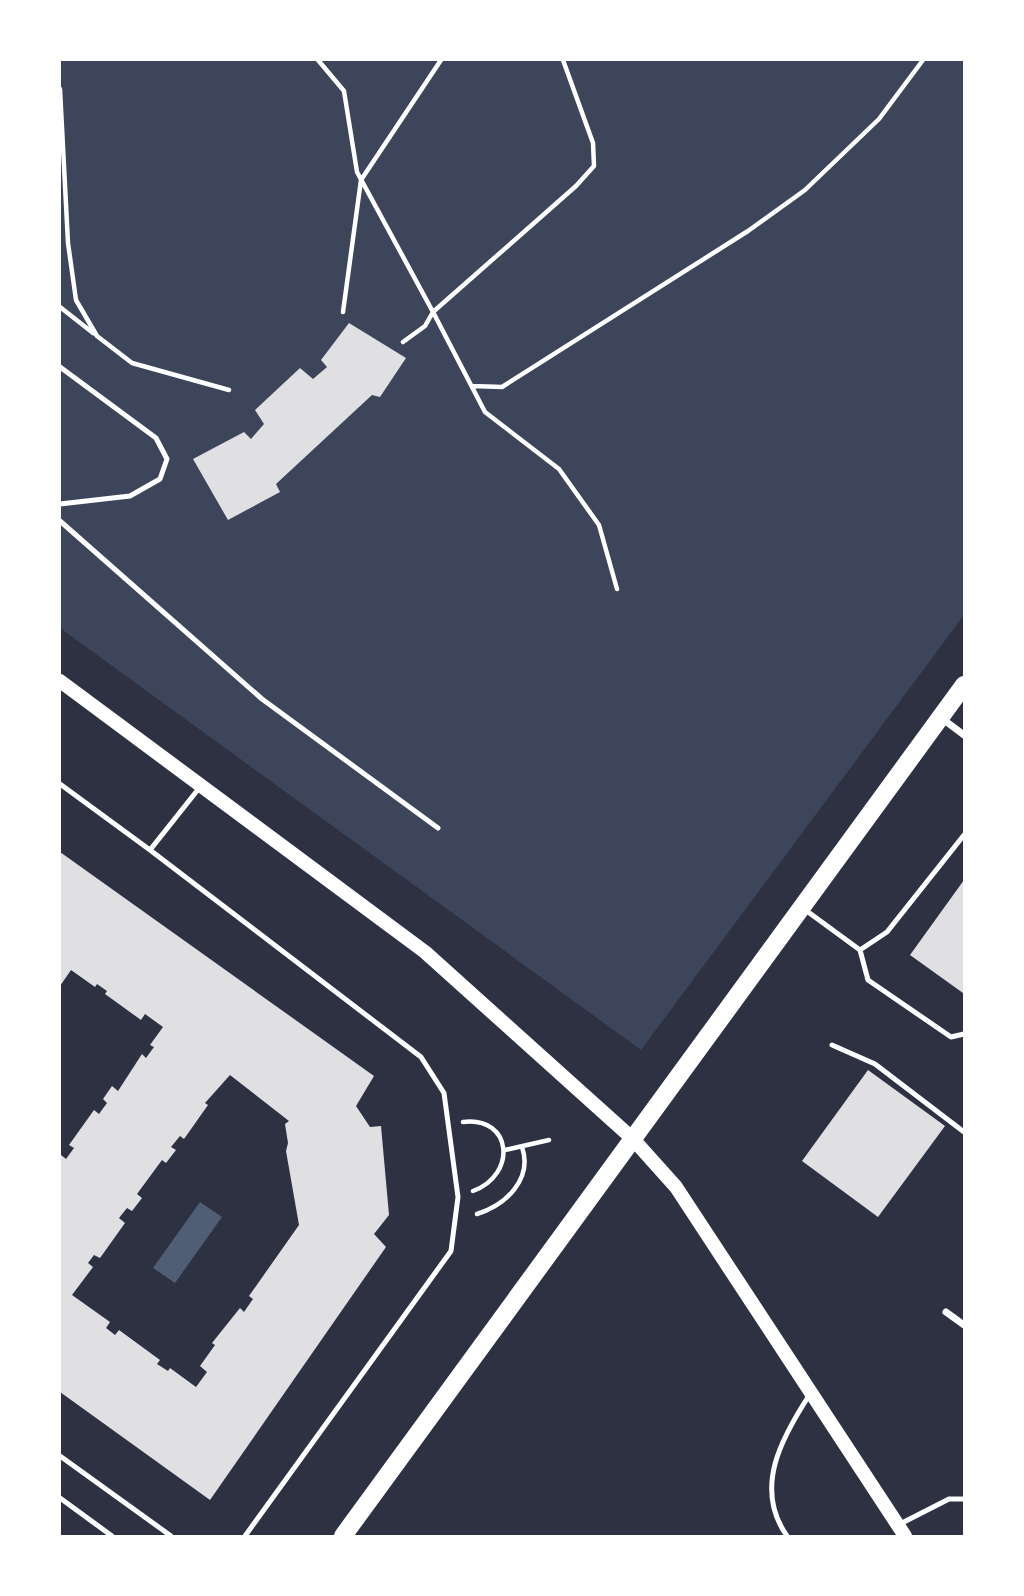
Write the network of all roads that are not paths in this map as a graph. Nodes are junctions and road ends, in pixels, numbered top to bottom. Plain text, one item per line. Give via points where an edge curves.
1 (60, 367) edge
2 (60, 504) edge
3 (60, 521) edge
4 (60, 681) edge
5 (964, 685) edge
6 (940, 718) junction
7 (964, 735) edge
8 (60, 784) edge
9 (200, 787) junction
10 (438, 828) dead end
11 (964, 835) edge
12 (150, 850) junction
13 (802, 908) junction
14 (860, 950) junction
15 (964, 1034) edge
16 (832, 1045) dead end
17 (964, 1132) edge
18 (633, 1139) junction
19 (946, 1312) dead end
20 (964, 1325) edge
21 (811, 1391) junction
22 (60, 1458) edge
23 (60, 1498) edge
24 (964, 1499) edge
25 (901, 1530) edge
26 (112, 1536) edge
27 (171, 1536) edge
28 (245, 1536) edge
29 (343, 1536) edge
30 (787, 1536) edge

1 - 2 lane via 156,438 167,459 160,479 130,496
3 - 10 lane via 262,699
4 - 9 main road
5 - 6 main road
6 - 7 street
6 - 13 main road
8 - 12 lane
9 - 12 lane
9 - 18 main road via 425,952
11 - 14 lane via 887,932
12 - 28 lane via 421,1057 443,1094 458,1197 451,1251
13 - 14 lane
13 - 18 main road
14 - 15 lane via 868,980 951,1037
16 - 17 lane via 875,1064
18 - 21 main road via 676,1187
18 - 29 main road
19 - 20 street
21 - 25 main road
21 - 30 lane via 786,1430 773,1469 774,1508
22 - 27 lane
23 - 26 lane
24 - 25 lane via 949,1499

